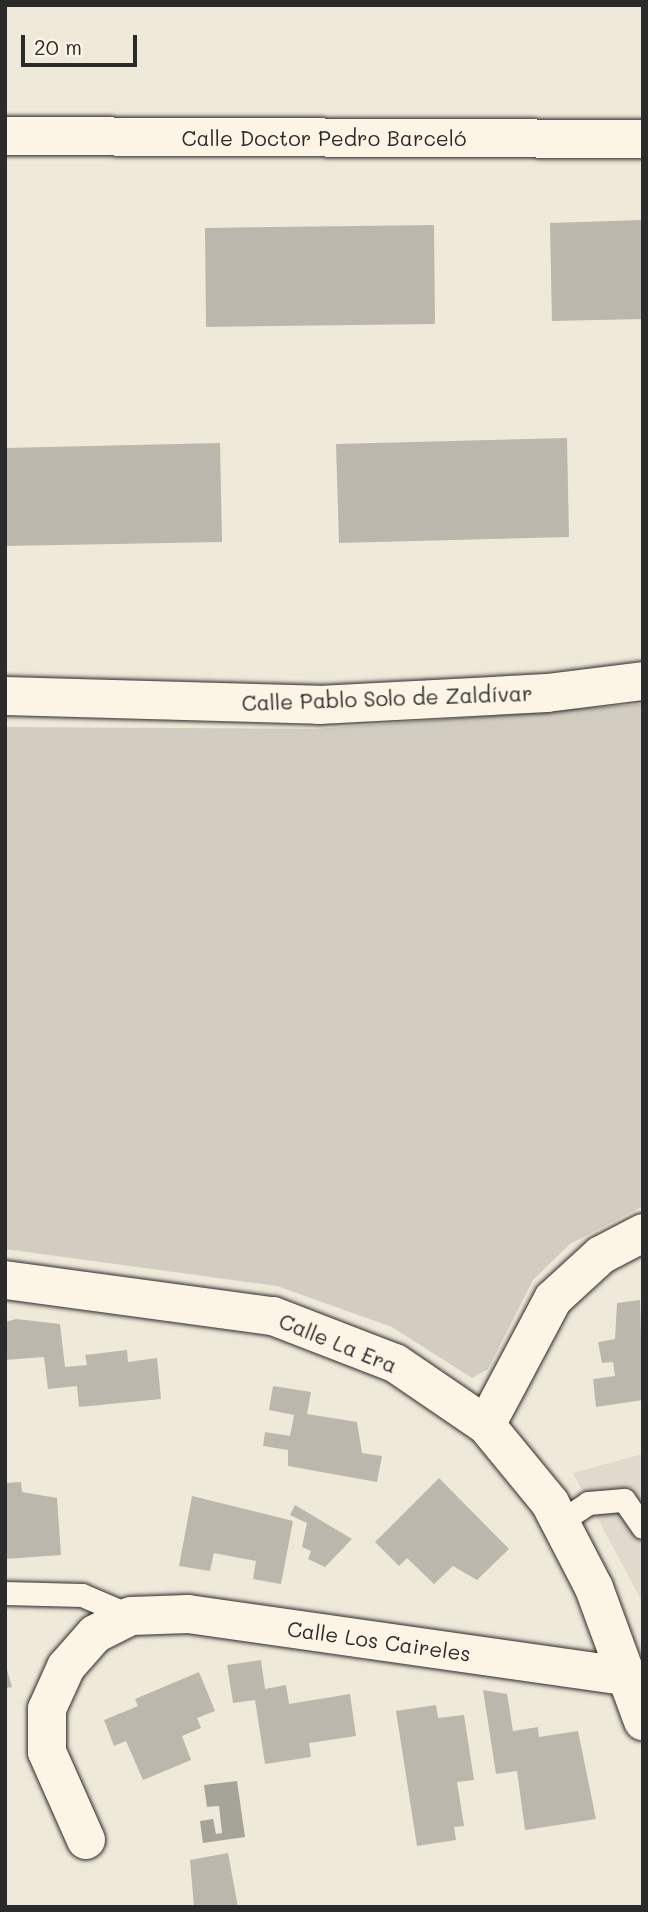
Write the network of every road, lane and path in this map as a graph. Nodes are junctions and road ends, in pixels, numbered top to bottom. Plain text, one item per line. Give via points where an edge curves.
1 (5, 136) edge
2 (643, 139) edge
3 (643, 681) edge
4 (5, 696) edge
5 (643, 1233) edge
6 (5, 1280) edge
7 (486, 1425) junction
8 (561, 1522) junction
9 (643, 1527) edge
10 (5, 1593) edge
11 (131, 1616) junction
12 (626, 1676) junction
13 (643, 1719) edge
14 (86, 1840) dead end

1 - 2 street, Calle Doctor Pedro Barceló
3 - 4 street, Calle Pablo Solo de Zaldívar via 547,693 319,705
5 - 7 street via 601,1255 553,1299
6 - 7 street, Calle La Era via 273,1316 396,1363
7 - 8 street, Calle La Era
8 - 9 lane via 588,1503 624,1500
8 - 12 street, Calle La Era via 594,1588
10 - 11 lane, Calle Los Caireles via 82,1595
11 - 12 street, Calle Los Caireles via 188,1614
11 - 14 street, Calle Los Caireles via 95,1634 66,1667 47,1709 47,1752
12 - 13 street, Calle La Era

